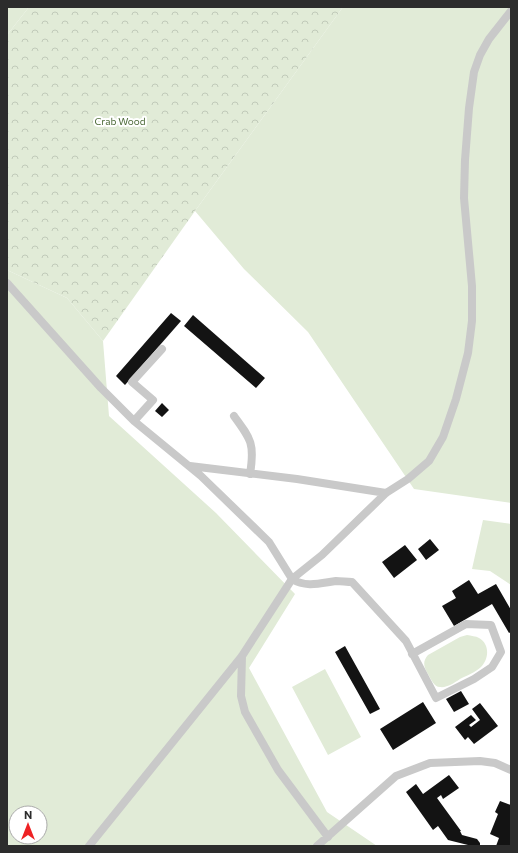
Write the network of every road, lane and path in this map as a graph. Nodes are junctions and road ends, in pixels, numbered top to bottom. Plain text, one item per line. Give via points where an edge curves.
1 (511, 11) edge
2 (7, 283) edge
3 (162, 349) dead end
4 (234, 416) dead end
5 (134, 421) junction
6 (190, 466) junction
7 (250, 474) junction
8 (386, 493) junction
9 (292, 579) junction
10 (412, 654) junction
11 (242, 656) junction
12 (511, 770) edge
13 (328, 837) junction
14 (89, 846) edge
15 (317, 846) edge

1 - 8 lane via 480,55 474,72 469,108 464,198 472,286 472,321 468,353 443,437 429,462
2 - 5 lane
3 - 5 lane via 132,382 153,400
4 - 7 lane via 247,434 253,450
5 - 6 lane
6 - 7 lane
6 - 9 lane via 269,542
7 - 8 lane
8 - 9 lane via 322,555
9 - 10 lane via 316,585 338,581 352,582 406,641
9 - 11 lane
10 - 10 lane via 436,698 492,667 501,652 491,625 466,624
11 - 13 lane via 241,696 245,712 278,770
11 - 14 lane
12 - 13 lane via 495,763 480,761 430,763 396,776
13 - 15 lane

